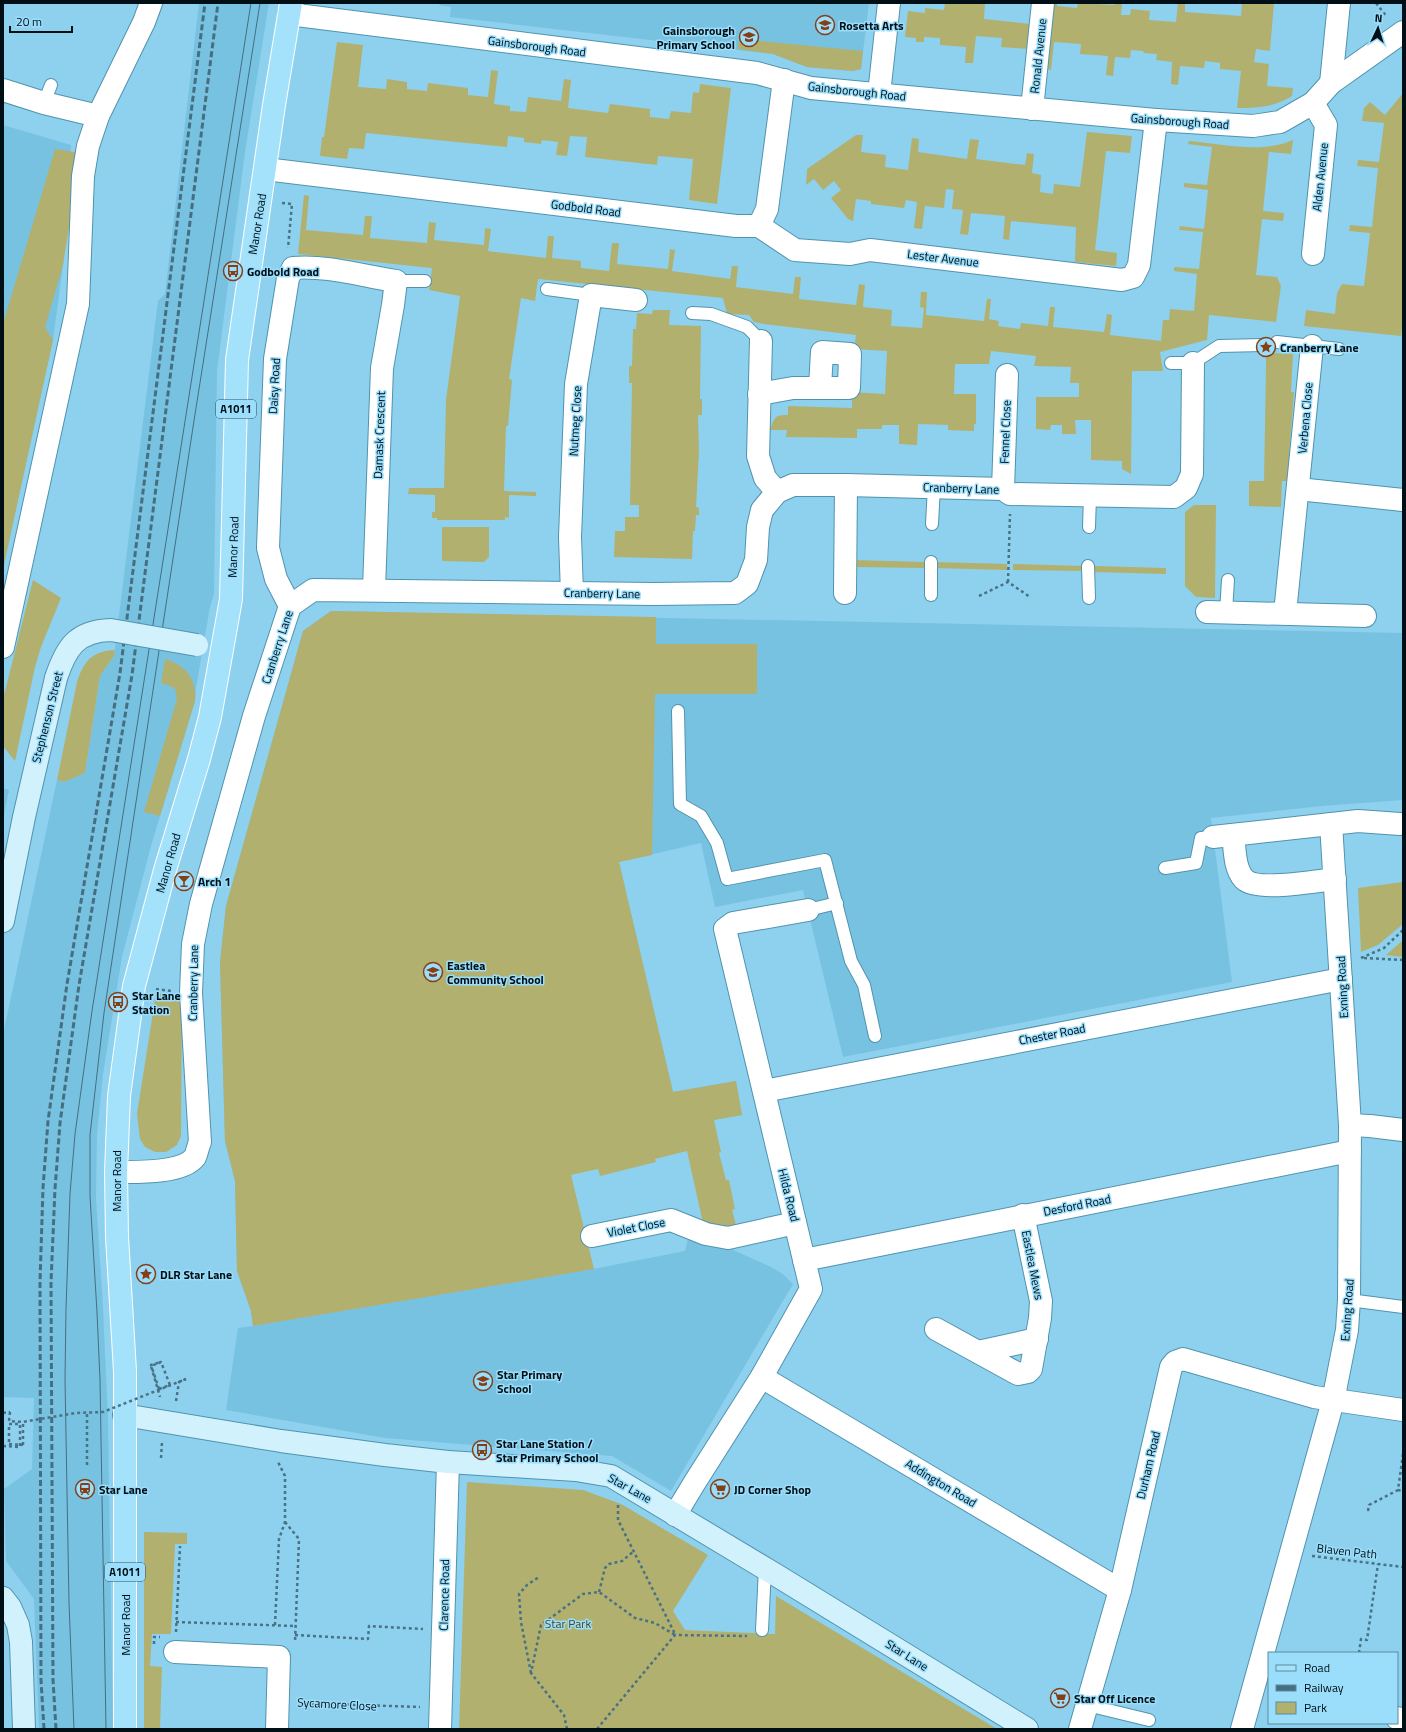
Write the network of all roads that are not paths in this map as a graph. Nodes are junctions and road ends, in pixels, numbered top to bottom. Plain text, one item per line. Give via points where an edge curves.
1 (152, 3) edge
2 (889, 3) edge
3 (1043, 3) edge
4 (1339, 3) edge
5 (290, 9) edge
6 (1401, 33) edge
7 (784, 80) junction
8 (1331, 84) junction
9 (3, 90) edge
10 (879, 94) junction
11 (1313, 103) junction
12 (1032, 109) junction
13 (98, 116) junction
14 (1156, 120) junction
15 (265, 169) junction
16 (759, 226) junction
17 (1313, 254) dead end
18 (396, 281) junction
19 (425, 281) dead end
20 (547, 289) dead end
21 (591, 295) junction
22 (636, 300) dead end
23 (692, 313) dead end
24 (761, 342) joint
25 (1277, 342) dead end
26 (1263, 345) dead end
27 (1312, 346) junction
28 (1339, 349) dead end
29 (1171, 362) dead end
30 (1193, 363) junction
31 (1007, 376) dead end
32 (820, 388) dead end
33 (759, 394) junction
34 (846, 485) junction
35 (934, 487) junction
36 (1298, 489) junction
37 (1007, 491) junction
38 (777, 492) junction
39 (1090, 496) junction
40 (1403, 500) edge
41 (932, 524) dead end
42 (1089, 527) dead end
43 (931, 562) dead end
44 (1088, 566) dead end
45 (1228, 580) dead end
46 (374, 589) junction
47 (572, 593) junction
48 (844, 593) dead end
49 (931, 595) dead end
50 (1089, 598) dead end
51 (290, 606) junction
52 (1216, 612) joint
53 (1285, 613) junction
54 (1365, 616) dead end
55 (3, 647) edge
56 (222, 650) junction
57 (678, 711) dead end
58 (1331, 824) junction
59 (1400, 824) dead end
60 (1223, 836) junction
61 (1165, 868) dead end
62 (1335, 879) junction
63 (837, 903) junction
64 (808, 910) joint
65 (3, 921) edge
66 (1341, 970) junction
67 (875, 1036) dead end
68 (764, 1090) junction
69 (1350, 1125) junction
70 (1403, 1130) edge
71 (1350, 1151) junction
72 (116, 1172) junction
73 (1023, 1215) junction
74 (795, 1223) junction
75 (592, 1236) dead end
76 (804, 1260) junction
77 (1349, 1300) junction
78 (1403, 1307) edge
79 (936, 1329) dead end
80 (1037, 1339) junction
81 (978, 1352) junction
82 (761, 1378) junction
83 (1333, 1401) junction
84 (1403, 1410) edge
85 (124, 1415) junction
86 (448, 1462) junction
87 (675, 1515) junction
88 (765, 1568) junction
89 (1120, 1590) junction
90 (3, 1598) edge
91 (762, 1630) dead end
92 (166, 1644) road end
93 (1270, 1652) edge
94 (1268, 1660) edge
95 (1260, 1698) edge
96 (1087, 1705) junction
97 (1149, 1720) dead end
98 (24, 1729) edge
99 (125, 1729) edge
100 (277, 1729) edge
101 (440, 1729) edge
102 (1027, 1729) edge
103 (1080, 1729) edge
104 (1242, 1729) edge

1 - 13 street
2 - 10 street
3 - 12 street, Ronald Avenue
4 - 8 street
5 - 7 street, Gainsborough Road via 749,72
5 - 15 main road, Manor Road / A1011
6 - 8 street, Gainsborough Road
7 - 10 street, Gainsborough Road via 811,88
7 - 16 street via 767,209
8 - 11 street, Gainsborough Road
9 - 13 street via 47,94
10 - 12 street, Gainsborough Road
11 - 14 street, Gainsborough Road via 1280,122 1253,126
11 - 17 street, Alden Avenue via 1326,125
12 - 14 street, Gainsborough Road
13 - 55 street via 88,146 83,176 78,304
14 - 16 street, Lester Avenue via 1138,281 870,250 850,254 795,250
15 - 16 street, Godbold Road via 728,225
15 - 56 main road, Manor Road / A1011 via 237,360 233,568 231,599
18 - 19 lane
18 - 46 street, Damask Crescent via 382,368
18 - 51 street, Daisy Road via 304,267 293,268 288,278 275,359 268,548 276,579
20 - 21 lane
21 - 22 street
21 - 47 street, Nutmeg Close via 576,384 570,536
23 - 24 lane via 711,314 748,327
24 - 33 street
25 - 27 lane
26 - 30 lane via 1219,346
27 - 28 lane
27 - 36 street, Verbena Close
29 - 30 lane
30 - 39 street, Cranberry Lane via 1192,474 1186,488 1174,497
31 - 37 street, Fennel Close
32 - 33 street via 793,388
33 - 38 street via 758,456 765,478
34 - 35 street, Cranberry Lane
34 - 38 street, Cranberry Lane via 793,485
34 - 48 street
35 - 37 street, Cranberry Lane
35 - 41 lane
36 - 40 street
36 - 53 street, Verbena Close
37 - 39 street, Cranberry Lane
38 - 47 street, Cranberry Lane via 762,510 756,560 747,584 735,593
39 - 42 lane
43 - 49 lane
44 - 50 lane
45 - 52 lane
46 - 47 street, Cranberry Lane
46 - 51 street, Cranberry Lane via 313,590
51 - 72 street, Cranberry Lane via 254,716 201,904 193,944 191,993 200,1142 194,1157 183,1165 169,1170
52 - 53 street
53 - 54 street
56 - 65 street, Stephenson Street, bridge via 111,630 82,636 69,647 56,678
56 - 72 main road, Manor Road / A1011 via 210,717 199,759 165,870 134,986 119,1096
57 - 63 lane via 680,804 701,816 717,843 727,878 825,860
58 - 59 street via 1358,821
58 - 60 street
58 - 62 street, Exning Road
60 - 61 lane via 1201,838 1196,863
60 - 62 street via 1244,879 1254,885 1268,886
62 - 66 street, Exning Road
63 - 64 lane
63 - 67 lane via 851,961 864,985
64 - 68 street, Hilda Road via 732,923 725,929
66 - 68 street, Chester Road
66 - 69 street, Exning Road
68 - 74 street, Hilda Road
69 - 70 street
69 - 71 street, Exning Road
71 - 73 street, Desford Road
71 - 77 street, Exning Road
72 - 85 main road, Manor Road / A1011
73 - 76 street, Desford Road
73 - 80 street, Eastlea Mews via 1041,1301
74 - 75 street, Violet Close via 728,1238 706,1234 671,1220
74 - 76 street, Hilda Road
76 - 82 street, Hilda Road via 811,1289
77 - 78 lane
77 - 83 street, Exning Road via 1347,1330
79 - 81 street, Eastlea Mews
80 - 81 street
80 - 81 street, Eastlea Mews via 1031,1369 1023,1374 1013,1372
82 - 87 street, Hilda Road
82 - 89 street, Addington Road
83 - 84 street, Durham Road
83 - 89 street, Durham Road via 1183,1358 1175,1362 1171,1367
83 - 93 street, Exning Road via 1290,1554
85 - 86 street, Star Lane via 288,1442
85 - 99 main road, Manor Road / A1011
86 - 87 street, Star Lane via 603,1474 634,1489
86 - 101 street, Clarence Road
87 - 88 street, Star Lane
88 - 91 lane
88 - 102 street, Star Lane
89 - 96 street, Durham Road
90 - 98 street via 18,1624 21,1642
92 - 100 street via 279,1657
94 - 95 street, Exning Road
95 - 104 street, Exning Road
96 - 97 lane
96 - 103 street, Durham Road

